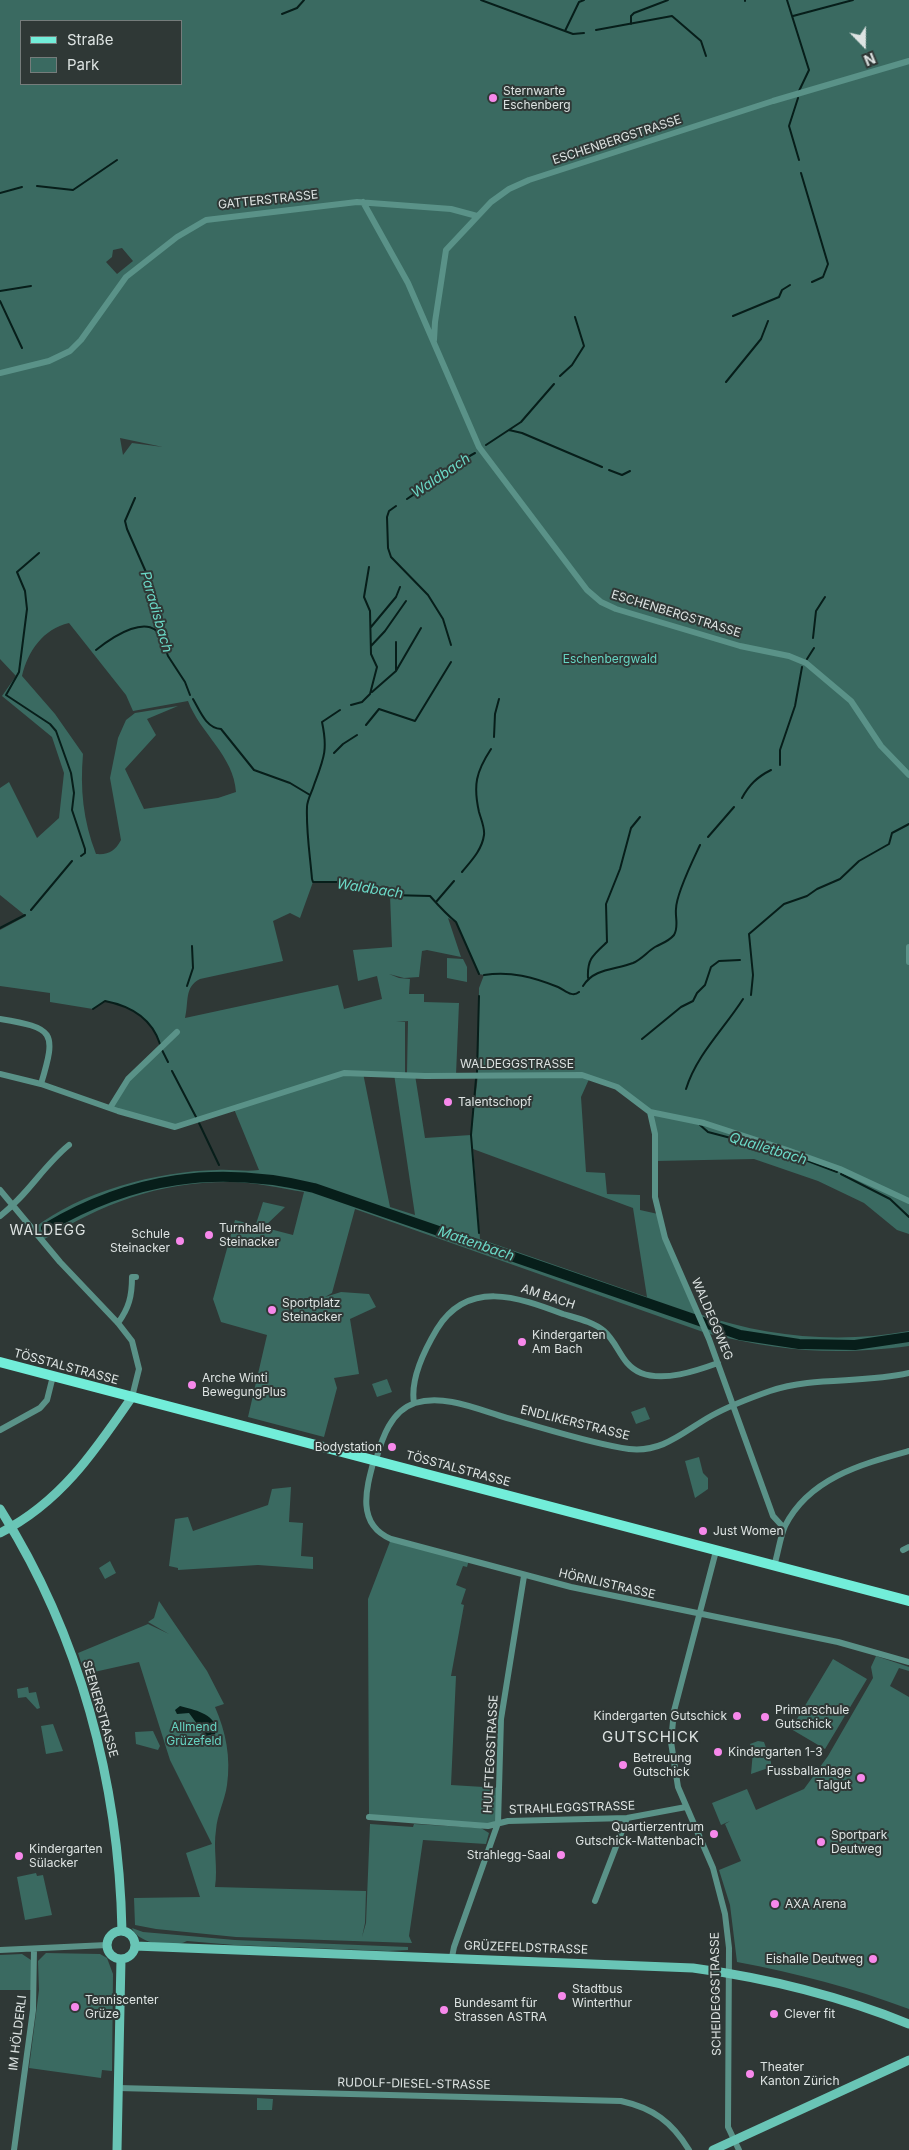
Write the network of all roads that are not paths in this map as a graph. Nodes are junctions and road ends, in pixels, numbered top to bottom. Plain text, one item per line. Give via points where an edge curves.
1 (909, 61) edge
2 (364, 202) junction
3 (477, 216) junction
4 (435, 346) junction
5 (0, 373) edge
6 (909, 775) edge
7 (909, 947) edge
8 (909, 962) edge
9 (0, 1019) edge
10 (178, 1032) dead end
11 (0, 1074) edge
12 (41, 1084) junction
13 (110, 1108) junction
14 (650, 1112) junction
15 (69, 1145) dead end
16 (0, 1190) edge
17 (909, 1201) edge
18 (14, 1206) junction
19 (0, 1216) edge
20 (136, 1277) dead end
21 (118, 1323) junction
22 (0, 1362) edge
23 (718, 1363) junction
24 (909, 1373) edge
25 (53, 1376) junction
26 (132, 1397) junction
27 (414, 1404) junction
28 (734, 1406) junction
29 (0, 1430) edge
30 (909, 1451) edge
31 (375, 1460) junction
32 (0, 1509) edge
33 (11, 1528) junction
34 (784, 1528) junction
35 (0, 1533) edge
36 (716, 1551) junction
37 (774, 1566) junction
38 (524, 1576) junction
39 (909, 1601) edge
40 (699, 1615) junction
41 (909, 1662) edge
42 (686, 1808) junction
43 (369, 1817) dead end
44 (628, 1818) junction
45 (498, 1823) junction
46 (594, 1901) dead end
47 (122, 1931) junction
48 (107, 1945) junction
49 (135, 1946) junction
50 (34, 1949) junction
51 (0, 1950) edge
52 (452, 1957) junction
53 (121, 1959) junction
54 (729, 1973) junction
55 (909, 2024) edge
56 (909, 2060) edge
57 (118, 2088) junction
58 (734, 2140) junction
59 (14, 2150) edge
60 (117, 2150) edge
61 (689, 2150) edge
62 (713, 2150) edge
63 (739, 2150) edge

1 - 3 street, ESCHENBERGSTRASSE via 529,180 503,193
2 - 3 street, GATTERSTRASSE via 451,209
2 - 4 street, ESCHENBERGSTRASSE via 408,283
2 - 5 street, GATTERSTRASSE via 202,221 169,242 126,277 70,351 49,361
3 - 4 street, ESCHENBERGSTRASSE via 445,253 434,326
4 - 6 street, ESCHENBERGSTRASSE via 479,447 590,594 620,610 744,648 804,662 851,701 881,746
7 - 8 street
9 - 12 street via 40,1027 46,1034 50,1052
10 - 13 street via 128,1079
11 - 12 street, WALDEGGSTRASSE
12 - 13 street, WALDEGGSTRASSE
13 - 14 street, WALDEGGSTRASSE via 175,1127 322,1079 363,1072 425,1076 582,1075 617,1088
14 - 17 street, WALDEGGSTRASSE via 704,1123 787,1150 840,1169
14 - 23 street, WALDEGGWEG via 656,1134 654,1183 658,1214 670,1252
15 - 18 street via 50,1160
16 - 18 street
18 - 19 street
18 - 21 street via 63,1266
20 - 21 street via 132,1278 132,1296 127,1310
21 - 26 street via 132,1341 137,1356 139,1369
22 - 25 main road, TÖSSTALSTRASSE
23 - 27 street, AM BACH via 665,1376 642,1373 623,1360 610,1337 598,1326 512,1297 496,1295 462,1304 441,1323 422,1359
23 - 28 street, WALDEGGWEG
24 - 28 street, ENDLIKERSTRASSE via 864,1381 789,1385
25 - 26 main road, TÖSSTALSTRASSE
25 - 29 street via 47,1400 40,1408
26 - 31 main road, TÖSSTALSTRASSE
26 - 33 main road via 72,1479 39,1509
27 - 28 street, ENDLIKERSTRASSE via 431,1400 454,1403 640,1450 680,1438 708,1418
27 - 31 street via 404,1409 386,1430
28 - 34 street, WALDEGGWEG via 774,1516
30 - 34 street via 839,1474 822,1484 800,1504
31 - 36 main road, TÖSSTALSTRASSE
31 - 38 street, HÖRNLISTRASSE via 364,1496 367,1512 377,1530 391,1539
32 - 33 main road, SEENERSTRASSE
33 - 35 main road
33 - 47 main road, SEENERSTRASSE via 49,1599 90,1710 115,1831
34 - 37 street
36 - 37 main road, TÖSSTALSTRASSE
36 - 40 street, SCHEIDEGGSTRASSE
37 - 39 main road, TÖSSTALSTRASSE
38 - 40 street, HÖRNLISTRASSE
38 - 45 street, HULFTEGGSTRASSE via 501,1719
40 - 41 street, HÖRNLISTRASSE via 838,1642
40 - 42 street, SCHEIDEGGSTRASSE via 672,1726 674,1767
42 - 44 street, STRAHLEGGSTRASSE
42 - 54 street, SCHEIDEGGSTRASSE via 713,1868 723,1900
43 - 45 street, STRAHLEGGSTRASSE via 488,1826
44 - 45 street, STRAHLEGGSTRASSE
44 - 46 street
45 - 52 street, HULFTEGGSTRASSE
47 - 48 main road via 113,1934
47 - 49 main road via 130,1934
48 - 50 street
48 - 53 main road via 112,1956
49 - 52 main road, GRÜZEFELDSTRASSE
49 - 53 main road via 132,1954
50 - 51 street
50 - 59 street, IM HÖLDERLI via 33,2010
52 - 54 main road, GRÜZEFELDSTRASSE via 667,1966
53 - 57 main road
54 - 55 main road, GRÜZEFELDSTRASSE via 839,1999
54 - 58 street, SCHEIDEGGSTRASSE via 728,2127
56 - 58 main road
57 - 60 main road
57 - 61 street, RUDOLF-DIESEL-STRASSE via 621,2101 642,2105 658,2114 674,2128
58 - 62 main road
58 - 63 street, SCHEIDEGGSTRASSE

